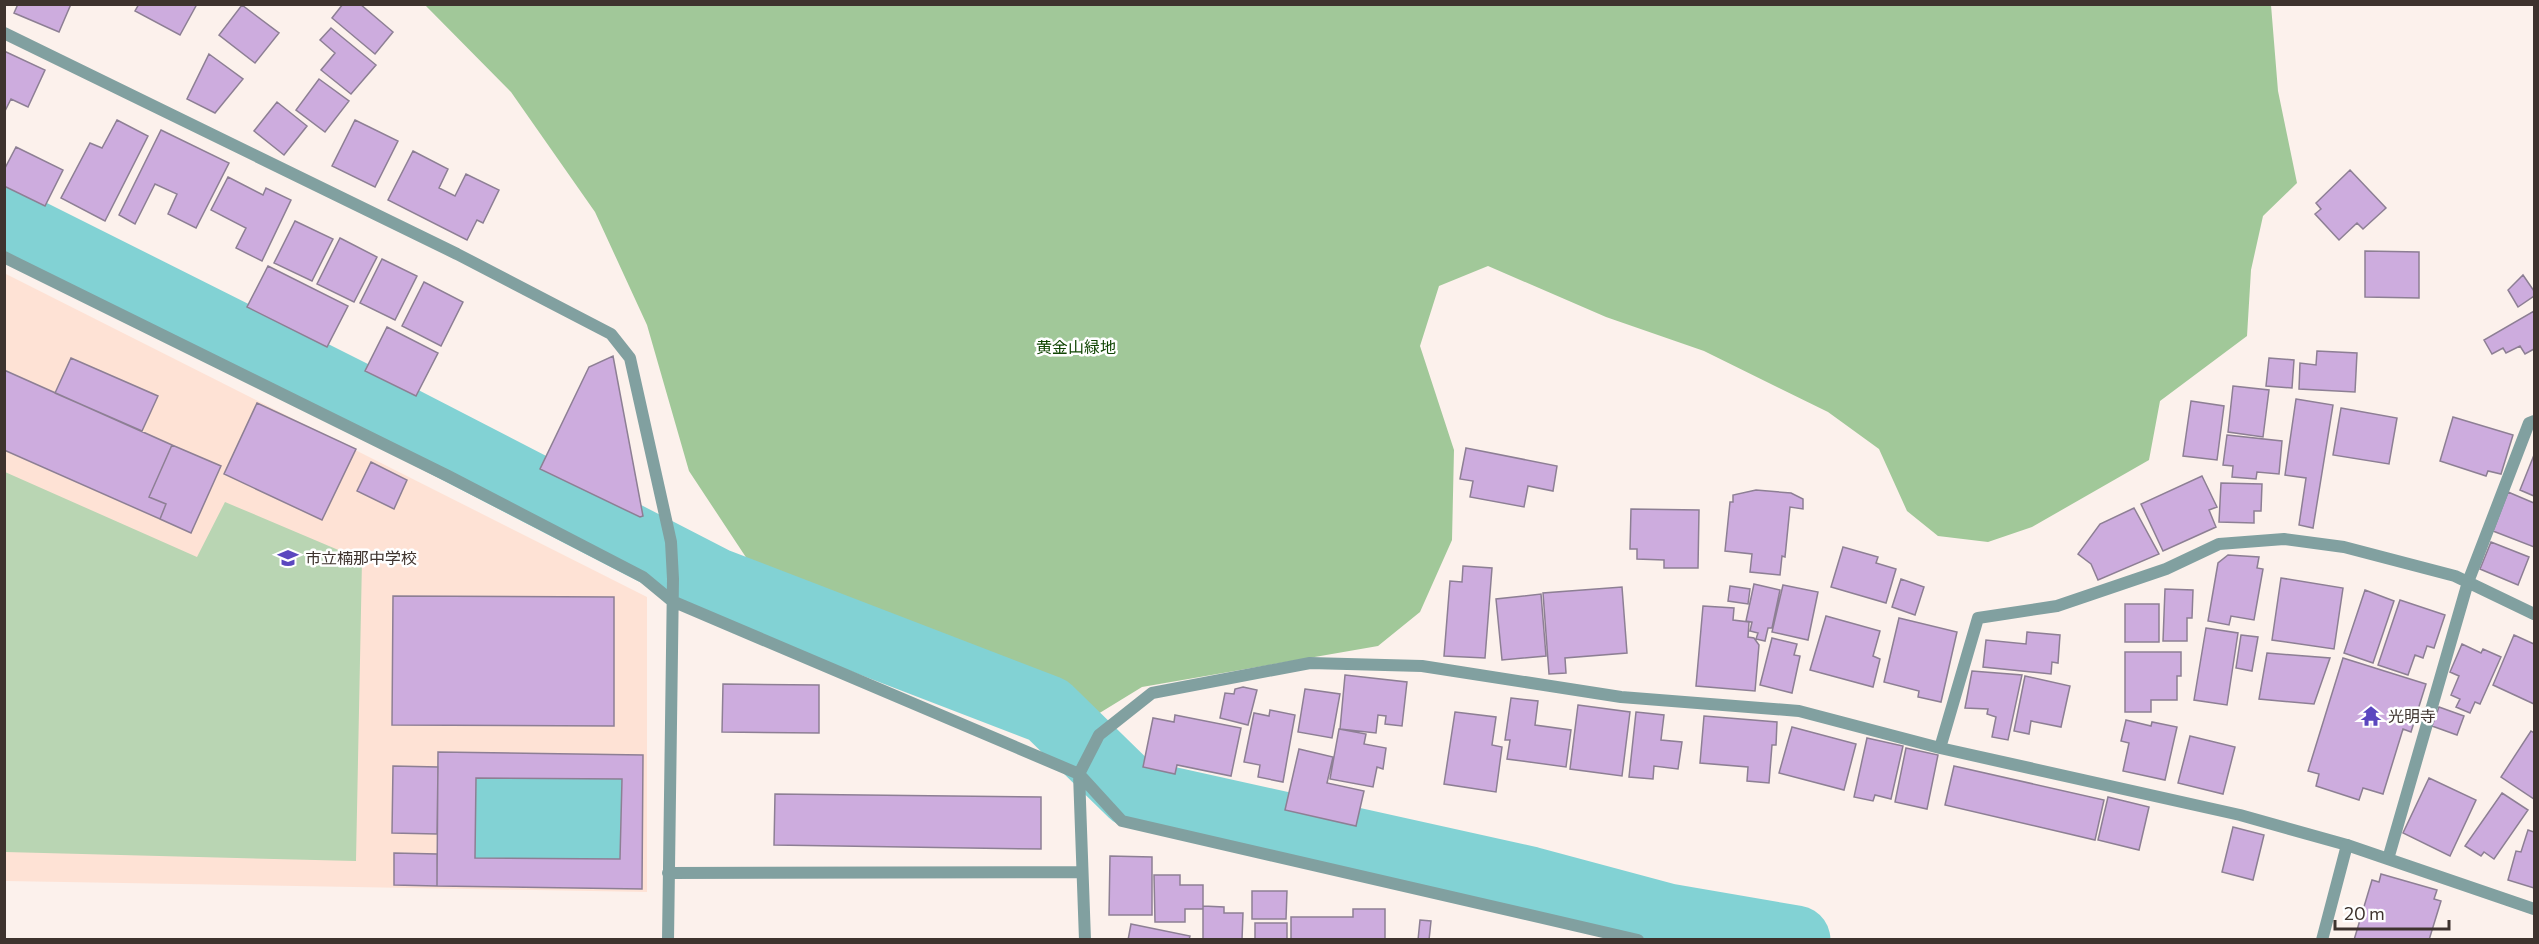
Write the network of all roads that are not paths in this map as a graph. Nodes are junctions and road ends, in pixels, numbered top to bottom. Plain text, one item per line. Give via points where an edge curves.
1 (4, 33) edge
2 (4, 257) edge
3 (2535, 421) edge
4 (2468, 582) junction
5 (672, 601) junction
6 (2535, 614) edge
7 (1940, 748) junction
8 (1079, 772) junction
9 (2347, 845) junction
10 (2388, 859) junction
11 (1082, 872) junction
12 (668, 873) junction
13 (2535, 909) edge
14 (668, 939) edge
15 (1085, 939) edge
16 (1638, 939) edge
17 (2322, 939) edge

1 - 5 street via 447,249 611,334 630,358 671,542
2 - 5 street via 459,482 643,577
3 - 4 street via 2529,423
4 - 6 street
4 - 7 street via 2344,547 2284,539 2219,544 2166,569 2057,606 1978,618
4 - 10 street
5 - 8 street
5 - 12 street
7 - 8 street via 1799,711 1621,697 1422,666 1310,663 1152,693 1099,735
7 - 9 street via 2240,815
8 - 11 street
8 - 16 street via 1122,821
9 - 10 street
9 - 17 street
10 - 13 street
11 - 12 street
11 - 15 street
12 - 14 street

